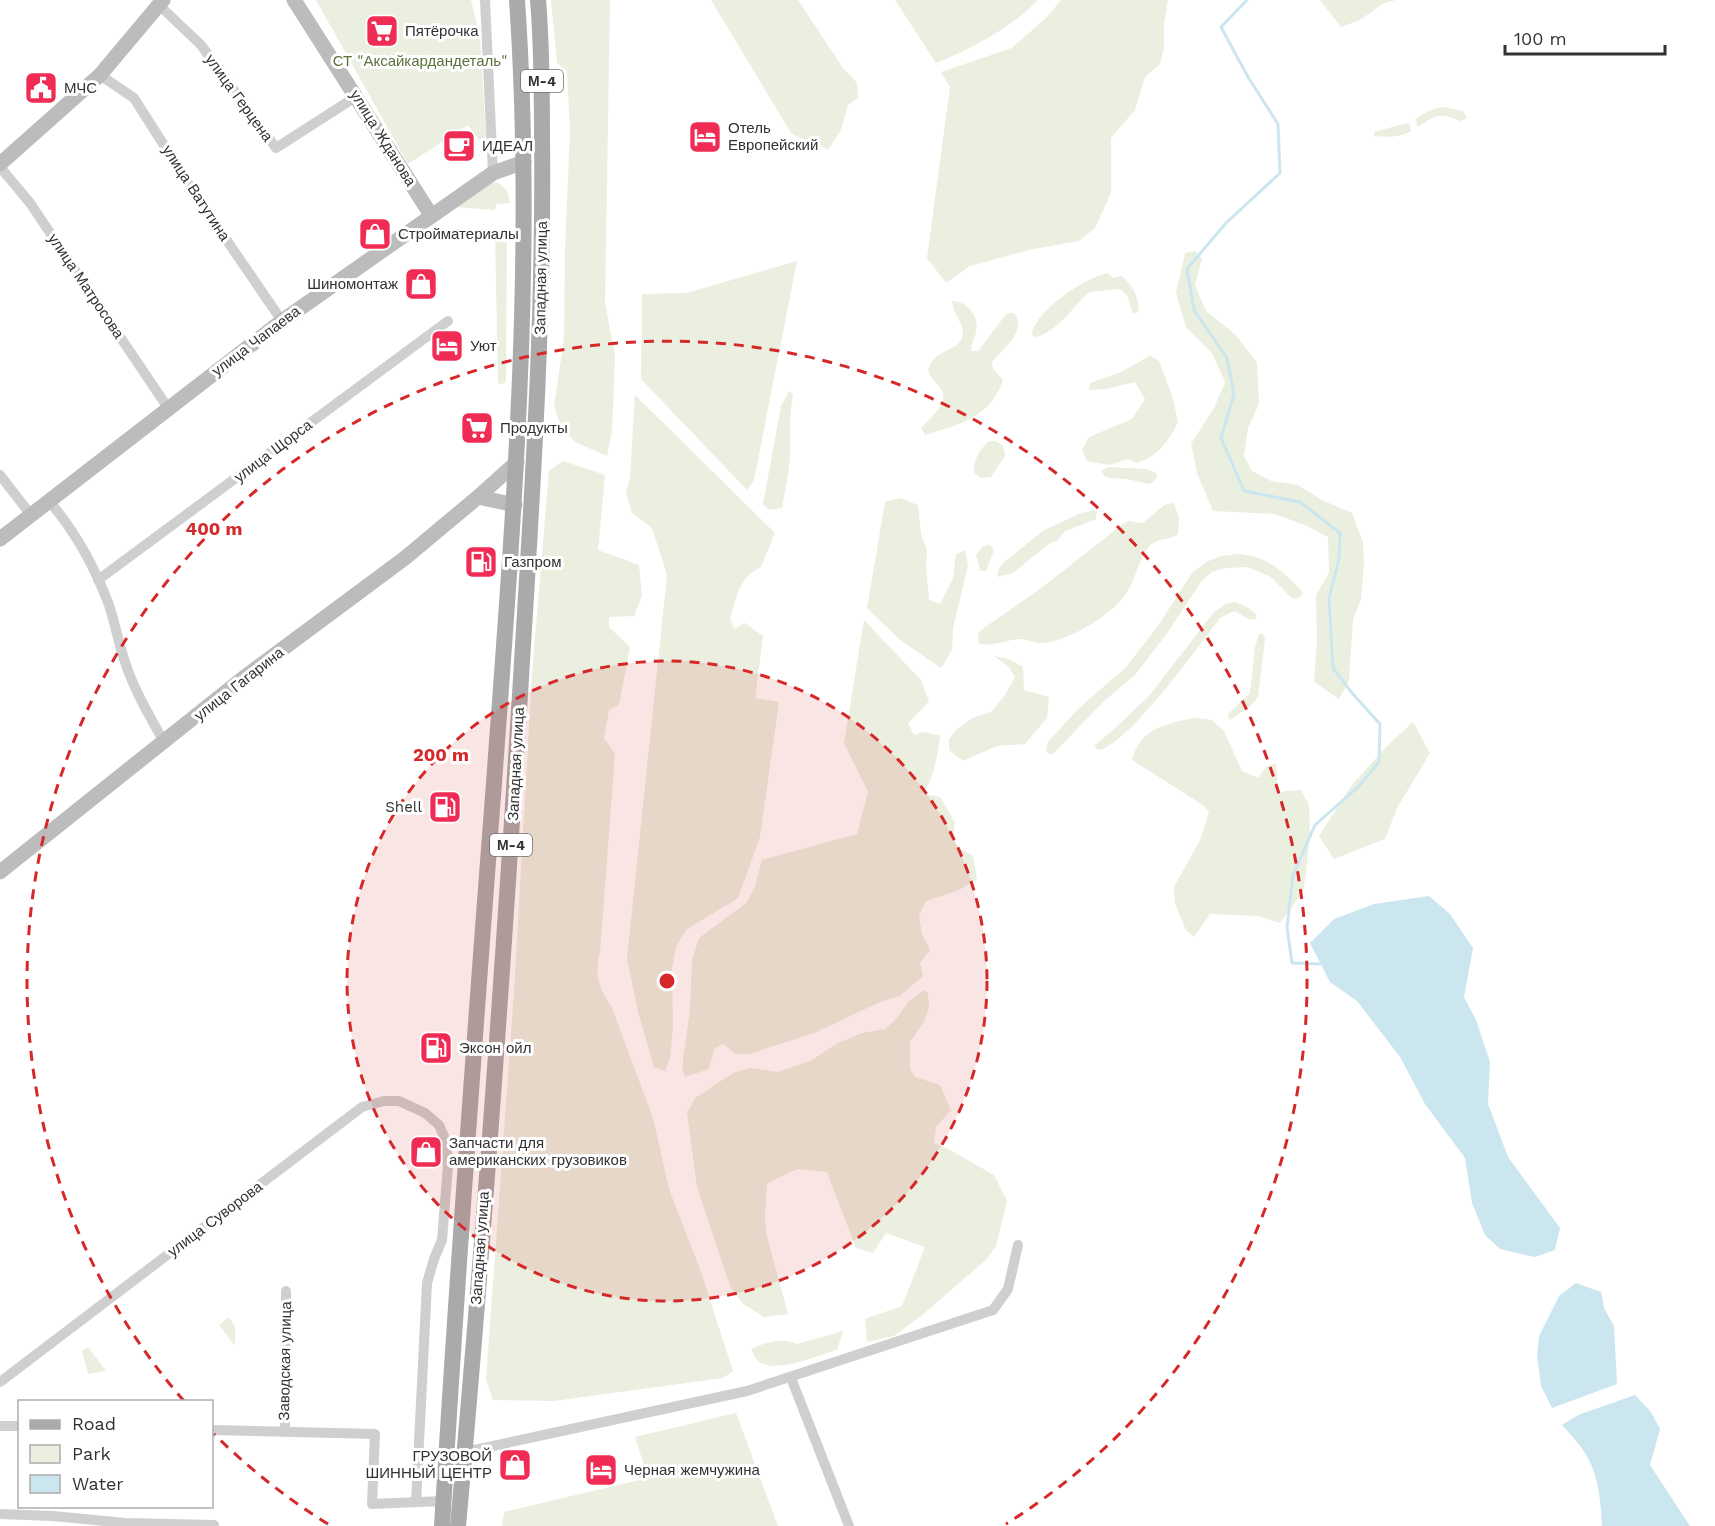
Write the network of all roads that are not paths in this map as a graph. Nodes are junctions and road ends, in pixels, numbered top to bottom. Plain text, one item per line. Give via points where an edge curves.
1 (294, 0) edge
2 (485, 0) edge
3 (518, 0) edge
4 (538, 0) edge
5 (161, 2) edge
6 (100, 75) junction
7 (357, 96) junction
8 (524, 162) junction
9 (0, 166) edge
10 (493, 173) junction
11 (431, 215) junction
12 (282, 321) junction
13 (448, 321) dead end
14 (168, 408) junction
15 (517, 462) junction
16 (0, 475) edge
17 (478, 497) junction
18 (49, 501) junction
19 (515, 505) junction
20 (31, 514) junction
21 (0, 539) edge
22 (99, 580) junction
23 (164, 742) junction
24 (0, 872) edge
25 (1018, 1245) dead end
26 (286, 1291) dead end
27 (791, 1378) junction
28 (0, 1382) edge
29 (0, 1426) edge
30 (18, 1426) edge
31 (213, 1430) edge
32 (285, 1432) junction
33 (465, 1452) junction
34 (416, 1502) junction
35 (443, 1502) junction
36 (0, 1514) edge
37 (214, 1526) edge
38 (442, 1526) edge
39 (458, 1526) edge
40 (849, 1526) edge

1 - 7 main road, улица Жданова
2 - 10 street
3 - 8 main road, Западная улица / М-4
4 - 33 main road, Западная улица / М-4 via 543,202 537,403 512,839
5 - 6 main road
5 - 7 street, улица Герцена via 201,45 276,148
6 - 9 main road
6 - 12 street, улица Ватутина via 134,98
7 - 11 main road, улица Жданова
8 - 10 main road, улица Чапаева
8 - 15 main road, Западная улица / М-4
9 - 14 street, улица Матросова via 30,203
10 - 11 main road, улица Чапаева
11 - 12 main road, улица Чапаева
12 - 14 main road, улица Чапаева
13 - 22 street, улица Щорса
14 - 18 main road, улица Чапаева
15 - 17 main road, улица Гагарина
15 - 19 main road, Западная улица / М-4
16 - 20 street
17 - 19 main road
17 - 23 main road, улица Гагарина via 396,565
18 - 20 main road, улица Чапаева
18 - 22 street via 64,519
19 - 35 main road, Западная улица / М-4
20 - 21 main road, улица Чапаева
22 - 23 street via 124,660
23 - 24 main road, улица Гагарина
25 - 27 street via 1008,1289 993,1310
26 - 32 street, Заводская улица
27 - 33 street
27 - 40 street
28 - 34 street, улица Суворова via 362,1107 399,1101 425,1113 439,1125 446,1141 448,1166 442,1240 427,1283
29 - 30 street
31 - 32 street, Заводская улица
32 - 34 street, Заводская улица via 375,1434 372,1504
33 - 39 main road, Западная улица / М-4
34 - 35 street, Заводская улица
35 - 38 main road, Западная улица / М-4
36 - 37 street

